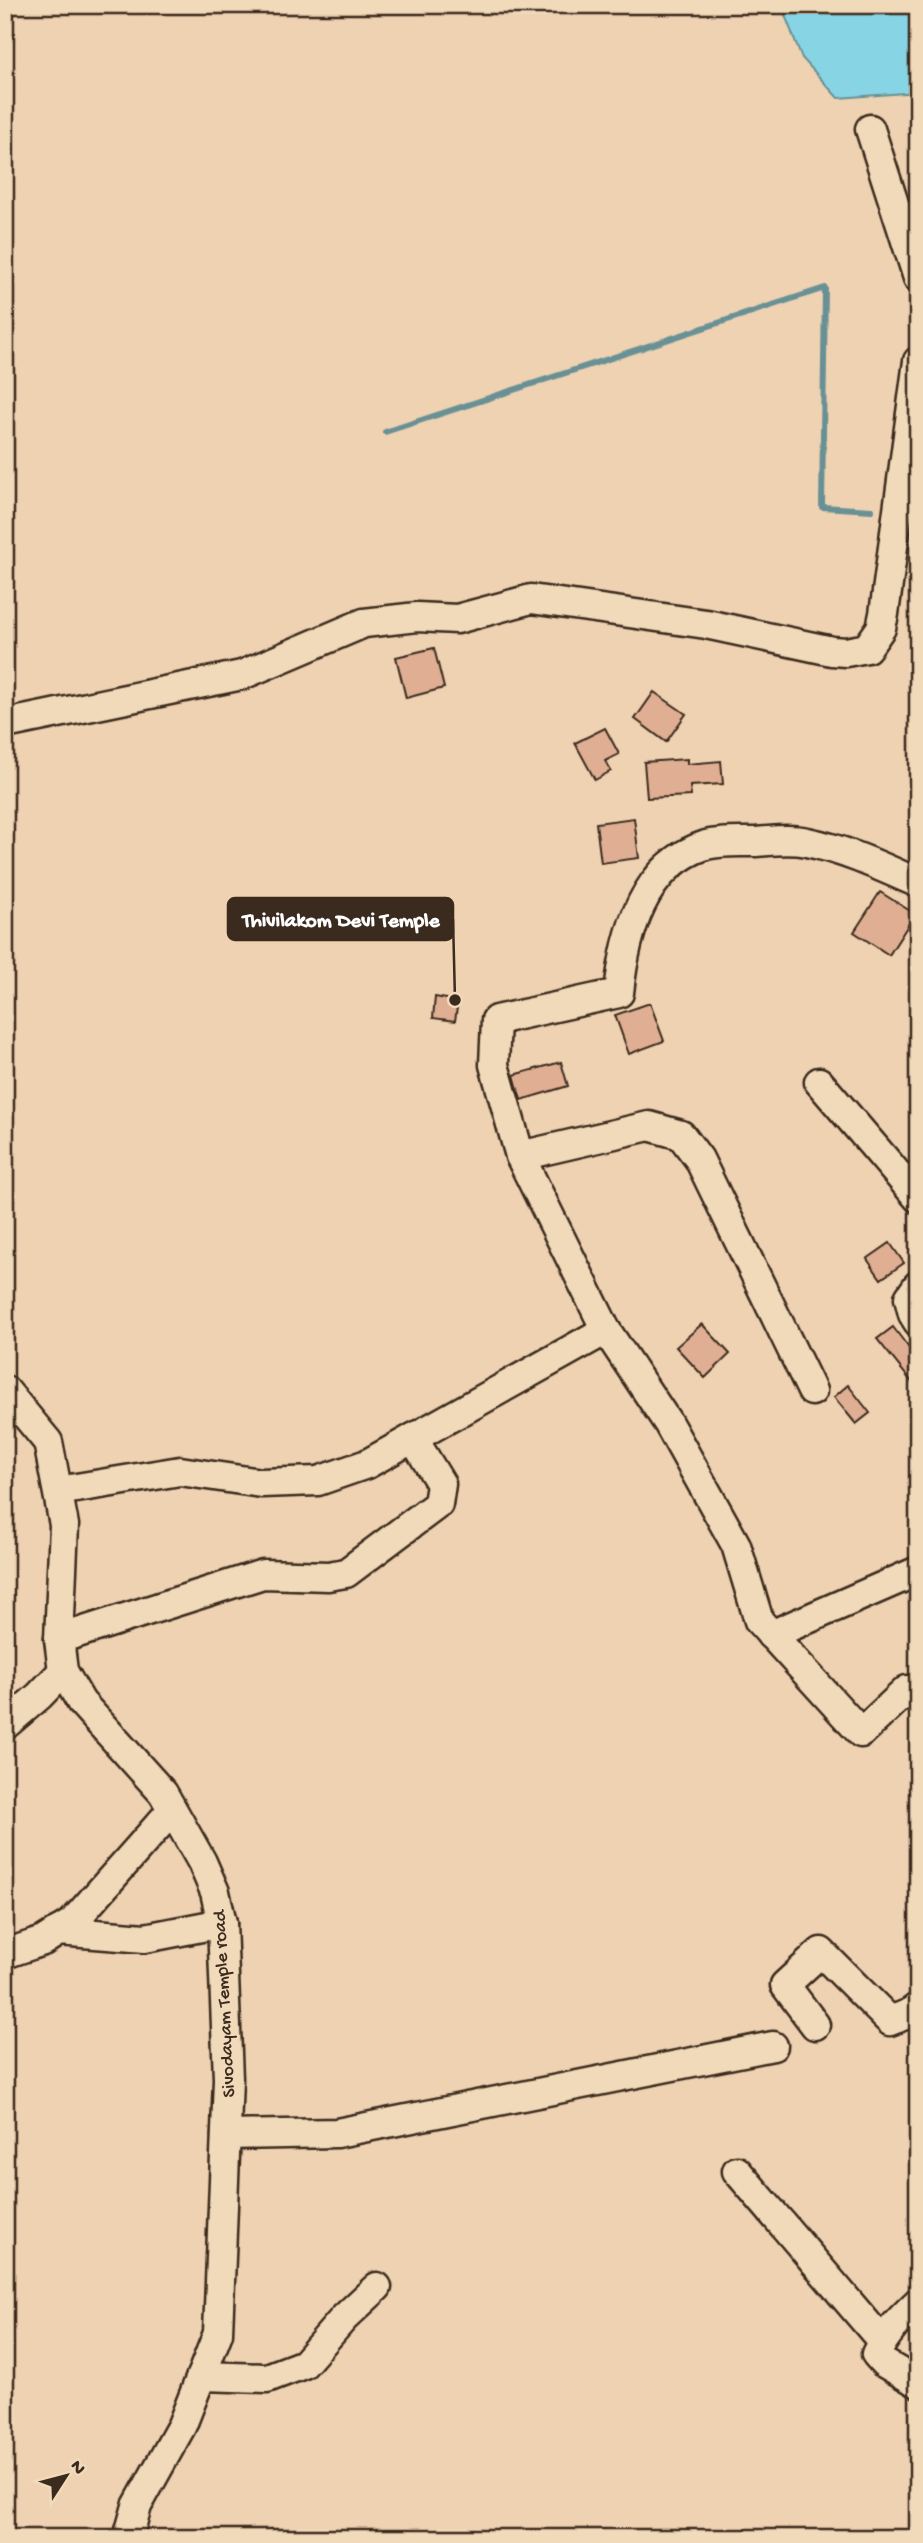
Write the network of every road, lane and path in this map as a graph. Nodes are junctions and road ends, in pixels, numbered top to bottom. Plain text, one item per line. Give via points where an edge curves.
1 (870, 129) dead end
2 (918, 278) edge
3 (918, 361) edge
4 (912, 448) edge
5 (5, 724) edge
6 (918, 883) edge
7 (819, 1082) dead end
8 (520, 1156) junction
9 (918, 1198) edge
10 (918, 1285) edge
11 (918, 1322) edge
12 (606, 1330) junction
13 (5, 1390) edge
14 (812, 1391) dead end
15 (413, 1438) junction
16 (58, 1491) junction
17 (918, 1571) edge
18 (771, 1635) junction
19 (58, 1639) junction
20 (63, 1671) junction
21 (918, 1700) edge
22 (5, 1725) edge
23 (172, 1810) junction
24 (222, 1923) junction
25 (58, 1931) junction
26 (5, 1954) edge
27 (918, 2007) edge
28 (814, 2025) dead end
29 (773, 2046) dead end
30 (226, 2135) junction
31 (737, 2171) dead end
32 (377, 2287) dead end
33 (918, 2302) edge
34 (882, 2341) junction
35 (201, 2376) junction
36 (918, 2383) edge
37 (128, 2538) edge

1 - 2 street
3 - 4 street
4 - 5 street via 881,628 867,648 832,651 706,624 531,599 457,619 417,617 365,623 242,674
6 - 8 street via 805,841 707,845 674,859 650,888 632,922 619,993 496,1020 494,1065
7 - 9 street
8 - 12 street
8 - 14 street via 649,1126 681,1135 699,1159
10 - 11 street via 909,1298
12 - 15 street
12 - 18 street via 668,1423 736,1545 759,1621
13 - 16 street, Sivodayam Temple road via 48,1442
15 - 16 street via 367,1464 318,1481 261,1483 180,1471
15 - 19 street via 442,1484 438,1504 346,1573 263,1574
16 - 19 street, Sivodayam Temple road via 64,1525
17 - 18 street
18 - 21 street via 861,1733 907,1690
19 - 20 street, Sivodayam Temple road
20 - 22 street
20 - 23 street, Sivodayam Temple road via 81,1702 163,1793
23 - 24 street, Sivodayam Temple road via 202,1862
23 - 25 street via 73,1922
24 - 25 street via 145,1938
24 - 30 street, Sivodayam Temple road
25 - 26 street
27 - 28 street via 890,2021 821,1952 785,1985
29 - 30 street via 337,2133
30 - 35 street, Sivodayam Temple road via 218,2333
31 - 34 street
32 - 35 street via 304,2364 267,2378
33 - 34 street
34 - 36 street via 876,2354
35 - 37 street, Sivodayam Temple road via 182,2425 137,2506

